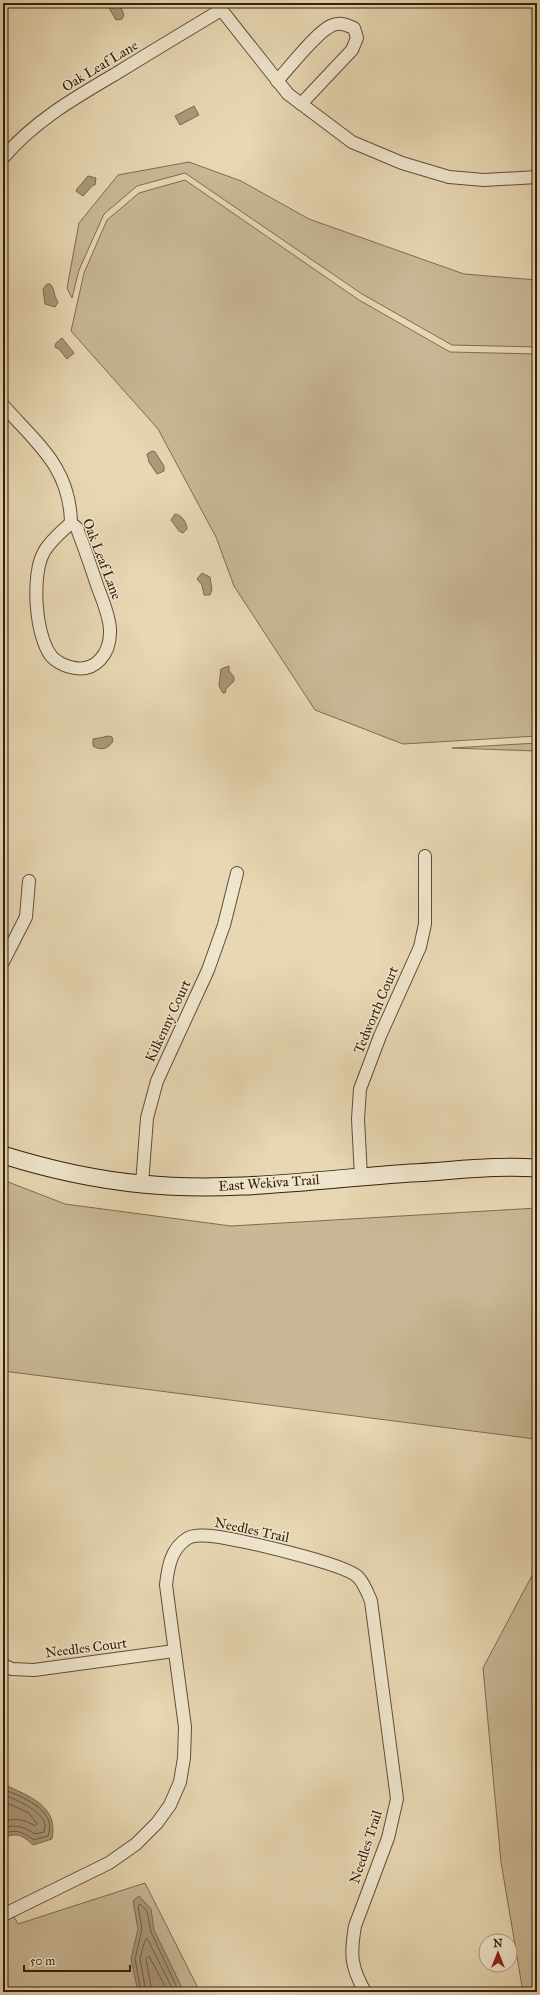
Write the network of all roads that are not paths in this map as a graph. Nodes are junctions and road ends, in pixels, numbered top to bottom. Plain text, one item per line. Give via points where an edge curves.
1 (219, 6) edge
2 (277, 81) junction
3 (301, 104) junction
4 (3, 158) edge
5 (537, 178) edge
6 (3, 404) edge
7 (70, 523) junction
8 (425, 856) dead end
9 (237, 873) dead end
10 (29, 881) dead end
11 (3, 962) edge
12 (3, 1155) edge
13 (537, 1168) edge
14 (361, 1176) junction
15 (142, 1184) junction
16 (174, 1651) junction
17 (3, 1665) edge
18 (3, 1915) edge
19 (364, 1992) edge

1 - 2 street
1 - 4 street, Oak Leaf Lane via 73,98 42,120
2 - 3 street
2 - 3 street via 322,32 332,25 342,23 354,28 357,38 352,50
3 - 5 street via 352,142 402,163 449,177 484,180
6 - 7 street, Oak Leaf Lane via 55,464 66,486
7 - 7 street, Oak Leaf Lane via 77,528 108,614 110,637 104,657 89,668 79,669 60,663 52,657 38,624 36,579 40,562 44,552
8 - 14 street, Tedworth Court via 425,924 420,947 380,1036 360,1090 358,1119
9 - 15 street, Kilkenny Court via 224,925 208,970 157,1080 148,1118
10 - 11 street via 26,917
12 - 15 street, East Wekiva Trail via 83,1174
13 - 14 street, East Wekiva Trail
14 - 15 street, East Wekiva Trail via 248,1186
16 - 17 street, Needles Court via 34,1670 12,1669
16 - 18 street, Needles Trail via 185,1727 180,1782 170,1805 136,1844 109,1863
16 - 19 street, Needles Trail via 166,1585 168,1564 179,1544 190,1537 210,1536 235,1540 328,1564 358,1577 371,1601 397,1799 388,1838 354,1933 353,1967

